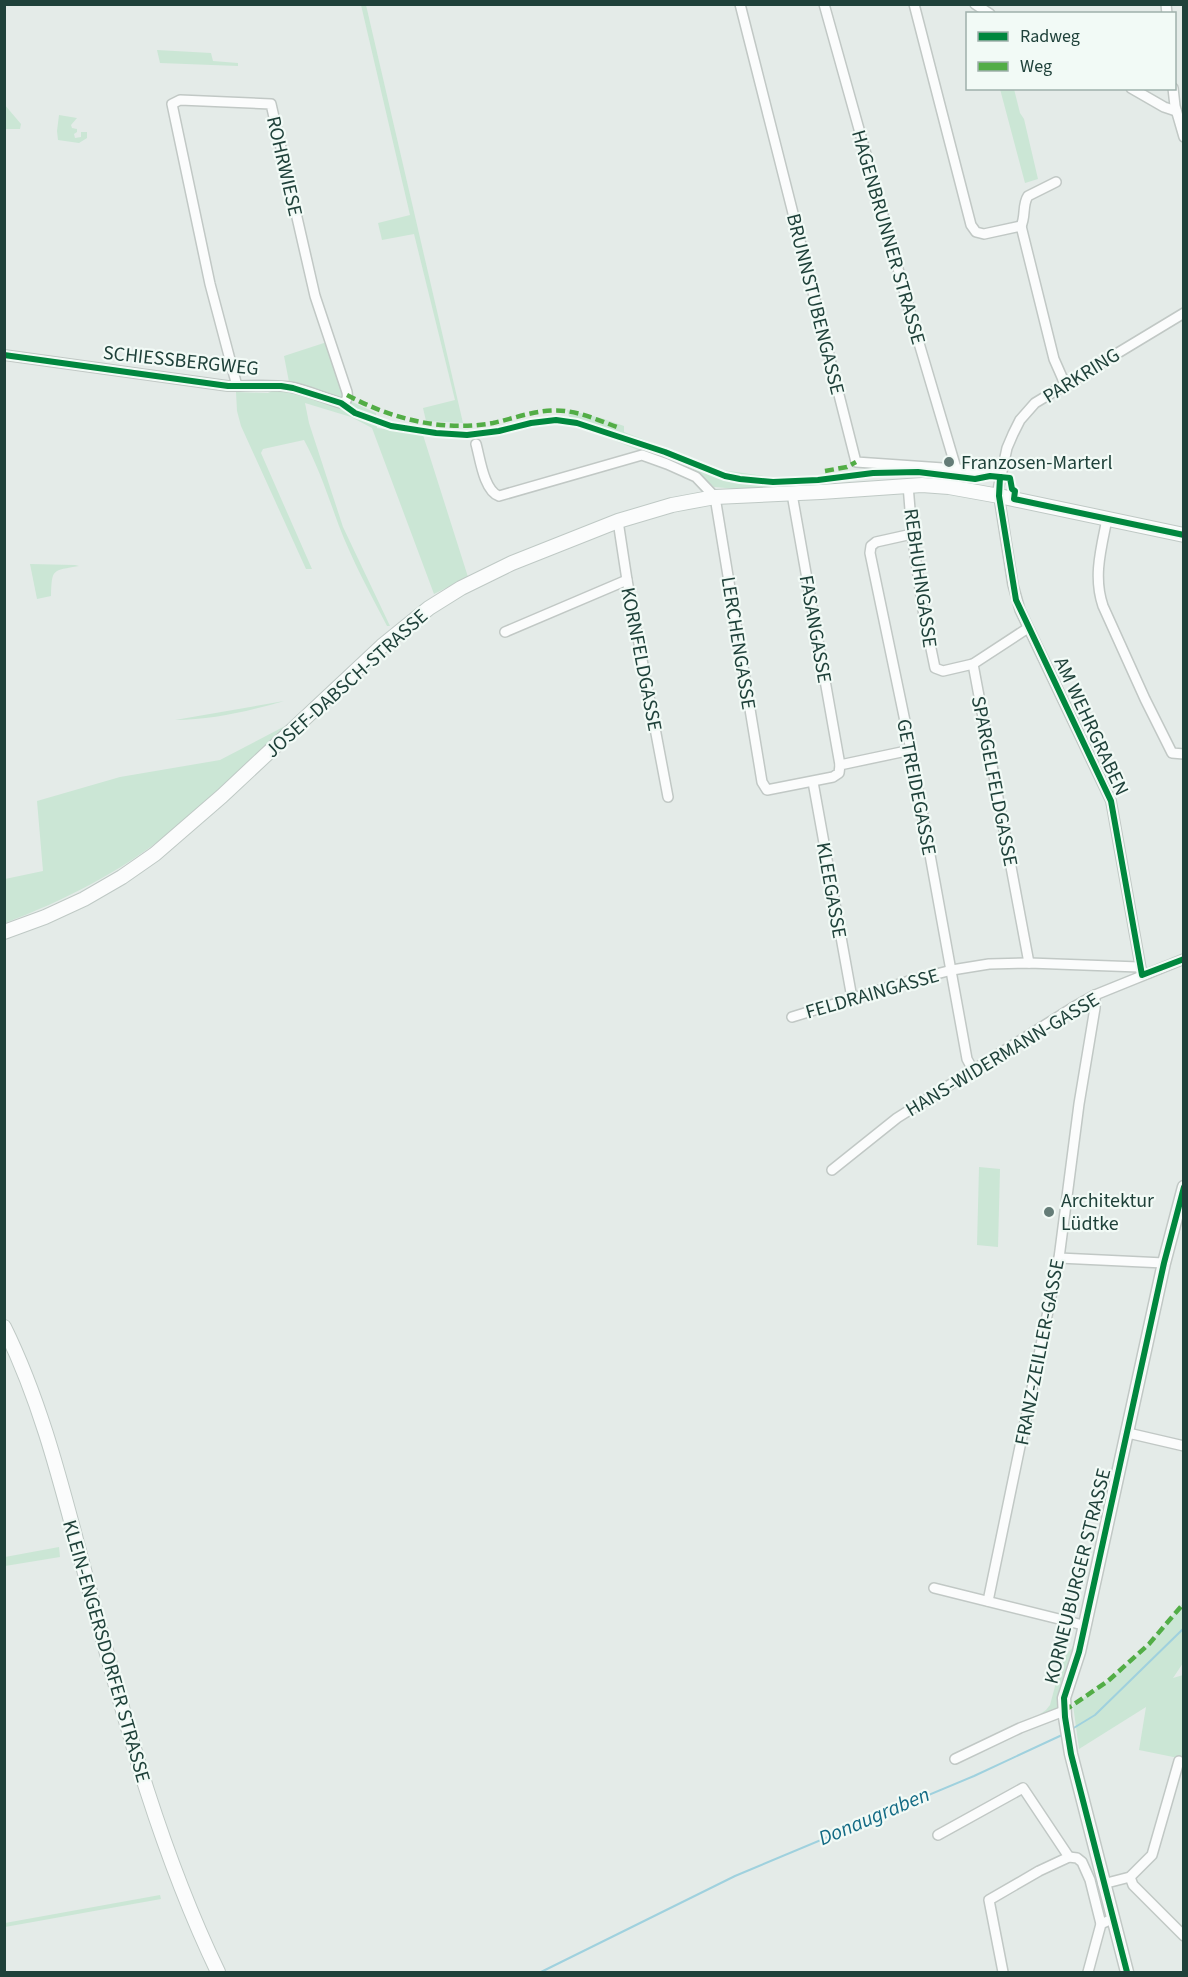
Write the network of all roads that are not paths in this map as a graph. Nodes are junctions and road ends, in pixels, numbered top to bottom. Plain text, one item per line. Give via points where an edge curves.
1 (740, 4) edge
2 (824, 4) edge
3 (914, 4) edge
4 (1134, 90) edge
5 (1173, 90) edge
6 (1176, 111) junction
7 (1184, 137) edge
8 (1056, 182) dead end
9 (1021, 225) junction
10 (1184, 313) edge
11 (4, 355) edge
12 (1065, 384) junction
13 (237, 386) junction
14 (347, 395) joint
15 (476, 444) dead end
16 (956, 468) junction
17 (1001, 472) junction
18 (908, 485) junction
19 (792, 494) junction
20 (999, 496) junction
21 (715, 497) junction
22 (1107, 519) junction
23 (618, 521) junction
24 (912, 534) junction
25 (1184, 535) edge
26 (627, 580) junction
27 (1028, 628) junction
28 (505, 632) dead end
29 (972, 664) junction
30 (911, 750) junction
31 (1184, 754) edge
32 (840, 765) junction
33 (813, 782) junction
34 (668, 797) dead end
35 (4, 932) edge
36 (1184, 959) edge
37 (1029, 963) junction
38 (952, 970) junction
39 (1141, 971) junction
40 (1095, 995) junction
41 (852, 998) junction
42 (792, 1017) dead end
43 (973, 1070) junction
44 (832, 1170) dead end
45 (1184, 1187) edge
46 (1059, 1258) junction
47 (1164, 1263) junction
48 (4, 1327) edge
49 (1128, 1433) junction
50 (1184, 1446) edge
51 (934, 1588) dead end
52 (988, 1601) junction
53 (1083, 1625) junction
54 (1064, 1714) junction
55 (955, 1759) dead end
56 (1179, 1761) dead end
57 (938, 1835) dead end
58 (1069, 1857) junction
59 (1130, 1877) junction
60 (1103, 1884) junction
61 (1107, 1922) junction
62 (1184, 1936) edge
63 (218, 1972) edge
64 (1003, 1972) edge
65 (1088, 1972) edge
66 (1127, 1972) edge

1 - 16 street, BRUNNSTUBENGASSE via 856,462
2 - 16 street, HAGENBRUNNER STRASSE
3 - 9 street via 973,229 984,234
4 - 6 street
5 - 6 street
6 - 7 street
8 - 9 street via 1028,195
9 - 12 street via 1054,359
10 - 12 street, PARKRING
11 - 13 street, SCHIESSBERGWEG
12 - 17 street, PARKRING via 1035,404 1020,420
13 - 14 street, SCHIESSBERGWEG via 281,386 341,403
13 - 14 street, ROHRWIESE via 213,299 174,117 172,104 180,99 271,104 315,296
15 - 21 street via 488,486 499,496 642,455 696,477
16 - 17 street, BRUNNSTUBENGASSE
17 - 20 street, PARKRING
18 - 19 main road, JOSEF-DABSCH-STRASSE
18 - 20 main road, JOSEF-DABSCH-STRASSE via 942,486
18 - 24 street, REBHUHNGASSE
19 - 21 main road, JOSEF-DABSCH-STRASSE
19 - 32 street, FASANGASSE
20 - 22 main road, JOSEF-DABSCH-STRASSE
20 - 27 street, AM WEHRGRABEN via 1016,600
21 - 23 main road, JOSEF-DABSCH-STRASSE
21 - 33 street, LERCHENGASSE via 762,782 765,789 771,790
22 - 25 main road, JOSEF-DABSCH-STRASSE
22 - 31 street via 1098,585 1106,615 1172,753
23 - 26 street, KORNFELDGASSE
23 - 35 main road, JOSEF-DABSCH-STRASSE via 512,563 429,608 381,646 162,848 84,899
24 - 29 street, REBHUHNGASSE via 935,668 943,671
24 - 30 street, GETREIDEGASSE via 876,542 870,550
26 - 28 street
26 - 34 street, KORNFELDGASSE
27 - 29 street
27 - 39 street, AM WEHRGRABEN via 1111,801
29 - 37 street, SPARGELFELDGASSE
30 - 32 street
30 - 38 street, GETREIDEGASSE
32 - 33 street via 837,775
33 - 41 street, KLEEGASSE
36 - 39 street, HANS-WIDERMANN-GASSE
37 - 38 street
37 - 39 street
38 - 41 street, FELDRAINGASSE
38 - 43 street, GETREIDEGASSE via 967,1059
39 - 40 street, HANS-WIDERMANN-GASSE
40 - 43 street, HANS-WIDERMANN-GASSE
40 - 46 street, FRANZ-ZEILLER-GASSE
41 - 42 street, FELDRAINGASSE
43 - 44 street, HANS-WIDERMANN-GASSE via 897,1118
45 - 47 street, KORNEUBURGER STRASSE
46 - 47 street
46 - 52 street, FRANZ-ZEILLER-GASSE
47 - 49 street, KORNEUBURGER STRASSE
48 - 63 main road, KLEIN-ENGERSDORFER STRASSE via 28,1379 46,1433 151,1806 180,1887
49 - 50 street
49 - 53 street, KORNEUBURGER STRASSE
51 - 52 street
52 - 53 street
53 - 54 street, KORNEUBURGER STRASSE via 1064,1698
54 - 55 street via 1020,1728
54 - 60 street, KORNEUBURGER STRASSE
56 - 59 street via 1152,1855
57 - 58 street via 1023,1788
58 - 61 street via 1082,1862
58 - 64 street via 989,1900
59 - 60 street
59 - 62 street via 1133,1885
60 - 61 street, KORNEUBURGER STRASSE
61 - 65 street
61 - 66 street, KORNEUBURGER STRASSE

